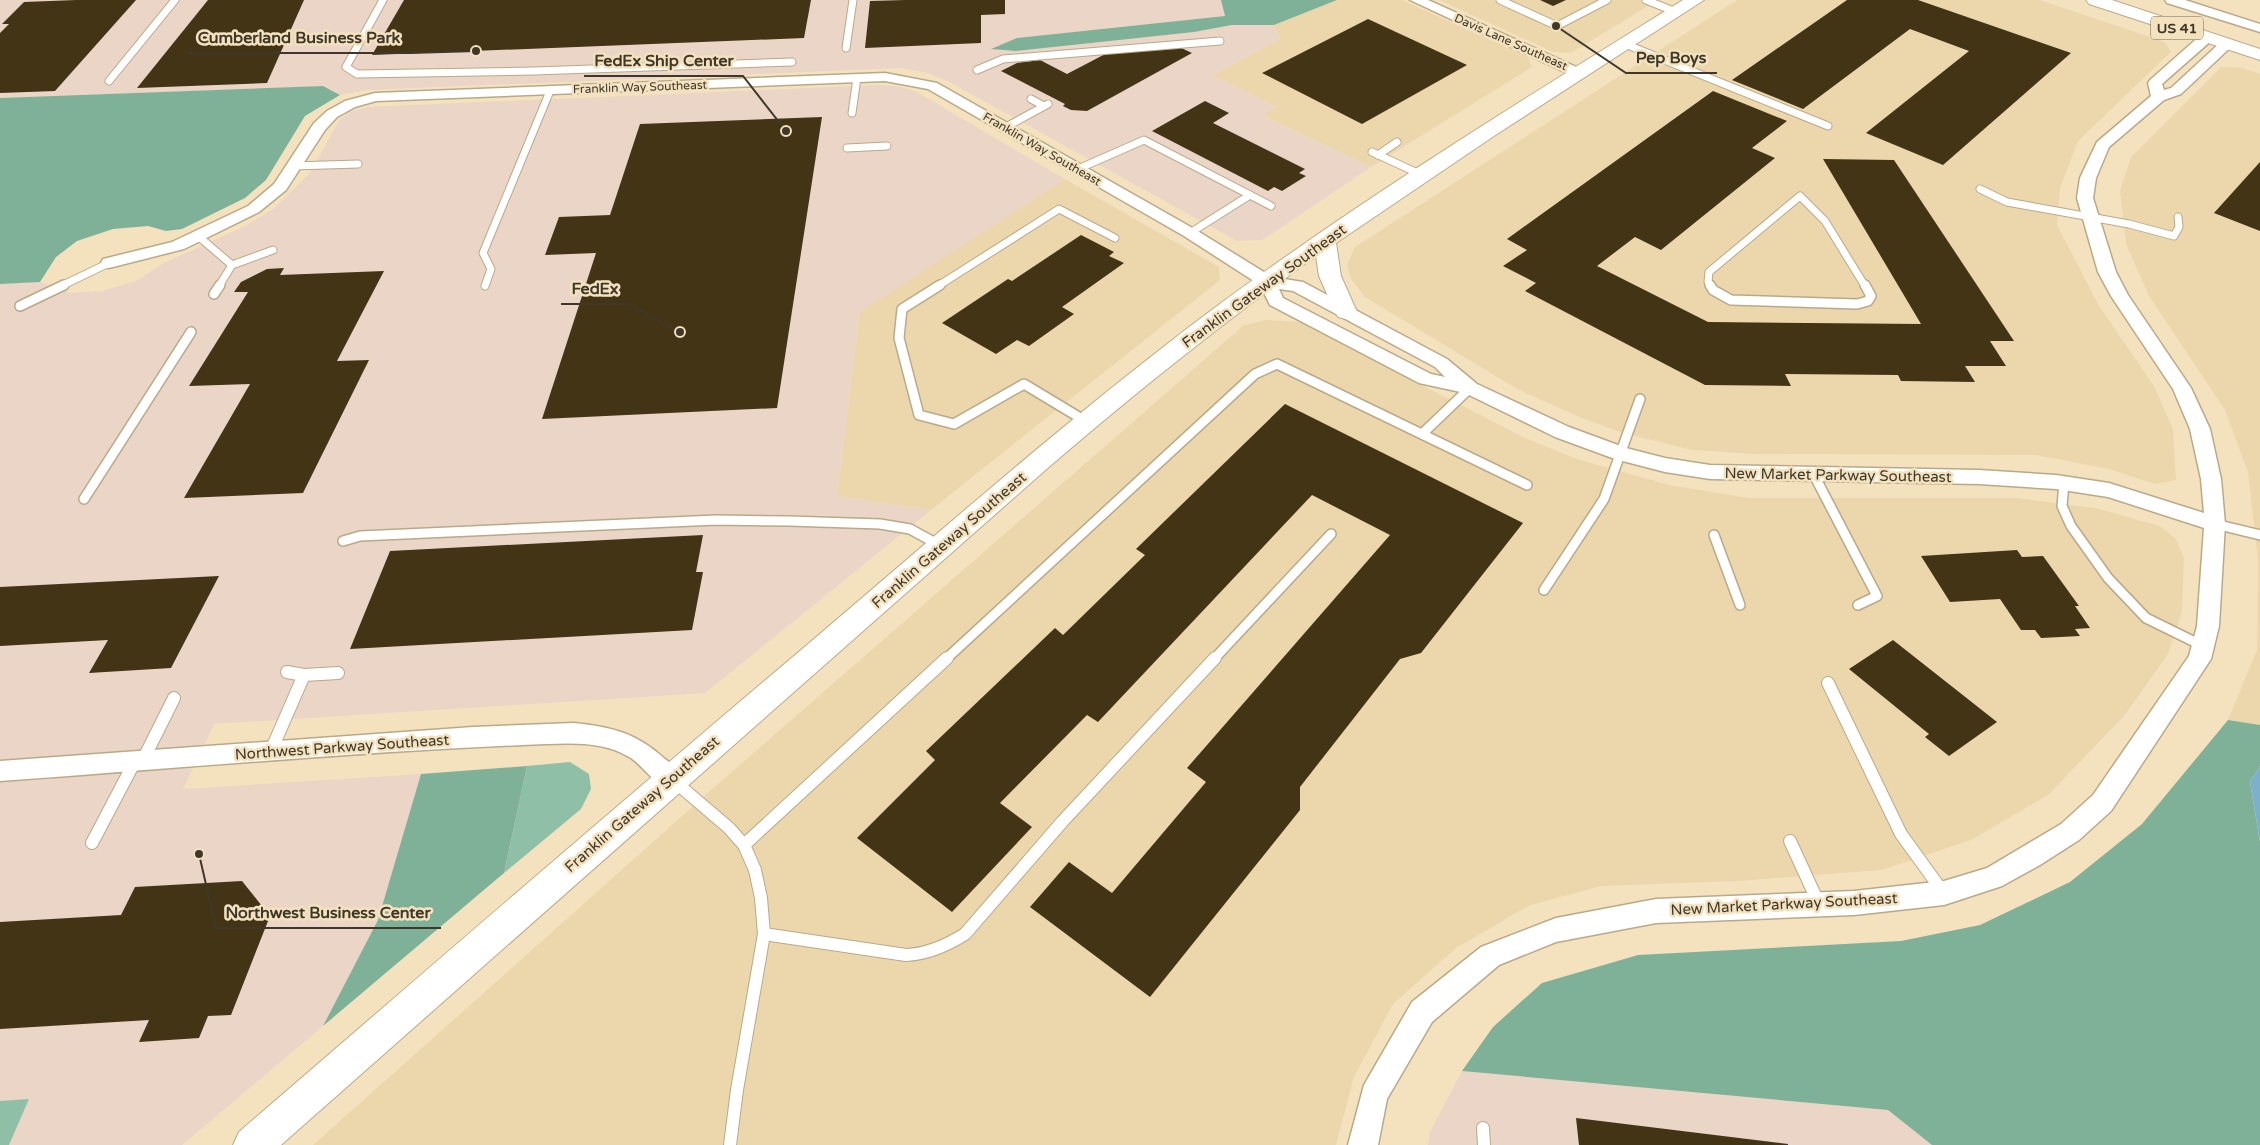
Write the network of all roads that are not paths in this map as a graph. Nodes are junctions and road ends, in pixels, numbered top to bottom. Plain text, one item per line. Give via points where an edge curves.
1 (175, 0) edge
2 (383, 0) edge
3 (853, 0) edge
4 (1417, 0) edge
5 (1500, 0) edge
6 (1607, 0) edge
7 (1646, 0) edge
8 (1695, 0) edge
9 (2094, 0) edge
10 (2172, 0) edge
11 (1676, 12) junction
12 (2260, 28) edge
13 (2206, 37) junction
14 (1220, 40) dead end
15 (1625, 44) junction
16 (2227, 44) junction
17 (846, 48) dead end
18 (2260, 55) edge
19 (792, 62) dead end
20 (977, 70) dead end
21 (1578, 73) junction
22 (857, 78) junction
23 (109, 81) dead end
24 (550, 90) junction
25 (2159, 97) junction
26 (1031, 99) dead end
27 (852, 113) dead end
28 (1828, 126) dead end
29 (1004, 128) junction
30 (1397, 142) dead end
31 (887, 146) dead end
32 (847, 148) dead end
33 (358, 164) dead end
34 (294, 166) junction
35 (1078, 169) junction
36 (1422, 176) junction
37 (1980, 189) dead end
38 (1250, 195) junction
39 (1271, 206) dead end
40 (2089, 217) junction
41 (2178, 217) dead end
42 (1825, 221) joint
43 (1190, 233) junction
44 (198, 236) junction
45 (1115, 238) dead end
46 (1325, 242) junction
47 (272, 250) dead end
48 (109, 263) joint
49 (232, 265) junction
50 (1267, 282) junction
51 (485, 286) dead end
52 (214, 294) dead end
53 (20, 306) dead end
54 (1346, 312) junction
55 (191, 332) dead end
56 (1470, 388) junction
57 (1640, 399) dead end
58 (1087, 422) junction
59 (1422, 434) junction
60 (1622, 454) junction
61 (1814, 475) junction
62 (2064, 483) junction
63 (1527, 485) dead end
64 (84, 499) dead end
65 (2215, 524) junction
66 (1331, 534) dead end
67 (1714, 535) dead end
68 (2260, 535) edge
69 (343, 541) dead end
70 (941, 546) junction
71 (1544, 590) dead end
72 (1740, 605) dead end
73 (1858, 605) dead end
74 (2203, 646) junction
75 (287, 672) dead end
76 (338, 673) dead end
77 (304, 675) junction
78 (1828, 683) dead end
79 (174, 698) dead end
80 (270, 753) junction
81 (138, 763) junction
82 (0, 772) edge
83 (671, 778) junction
84 (1790, 841) dead end
85 (92, 843) dead end
86 (744, 845) junction
87 (1944, 893) junction
88 (1819, 905) junction
89 (764, 934) junction
90 (1483, 1128) dead end
91 (252, 1145) edge
92 (730, 1145) edge
93 (1363, 1145) edge
94 (1484, 1145) edge

1 - 23 lane
2 - 19 lane via 346,67 357,74
3 - 17 lane
4 - 21 street, Davis Lane Southeast
5 - 6 lane via 1557,26
7 - 11 lane
8 - 11 street, Franklin Gateway Southeast
9 - 13 street, US 41
10 - 12 street
11 - 15 street, Franklin Gateway Southeast
13 - 16 street, US 41
13 - 25 street via 2155,84
14 - 20 lane via 1003,60
15 - 21 street, Franklin Gateway Southeast
15 - 28 lane
16 - 18 street, US 41
16 - 25 street, New Market Parkway Southeast via 2176,91
21 - 36 street, Franklin Gateway Southeast
22 - 24 street, Franklin Way Southeast
22 - 27 lane
22 - 29 street, Franklin Way Southeast via 904,79 932,86
24 - 34 street, Franklin Way Southeast via 358,100 320,123
24 - 51 lane via 484,254 491,270
25 - 40 street, New Market Parkway Southeast via 2102,145 2088,178 2085,198
26 - 29 lane via 1046,105
29 - 35 street, Franklin Way Southeast
30 - 36 lane via 1375,153
31 - 32 lane
33 - 34 lane
34 - 44 street, Franklin Way Southeast via 281,187 263,203
35 - 38 lane via 1144,140
35 - 43 street, Franklin Way Southeast
36 - 46 street, Franklin Gateway Southeast
37 - 40 lane via 2007,202
38 - 39 lane
38 - 43 lane
40 - 41 lane via 2174,236 2179,227
40 - 65 street, New Market Parkway Southeast via 2115,288 2182,388 2200,429 2211,479
42 - 42 lane via 1800,196 1709,272 1708,282 1713,290 1730,300 1856,304 1868,300 1871,296
43 - 50 street, Franklin Way Southeast
44 - 48 street, Franklin Way Southeast via 172,248
44 - 49 lane
45 - 58 lane via 1059,209 902,309 899,338 920,415 954,424 1024,384
46 - 50 street, Franklin Gateway Southeast
46 - 54 street via 1330,276
47 - 49 lane
48 - 53 lane
49 - 52 lane
50 - 54 street, New Market Parkway Southeast via 1297,286
50 - 56 street, New Market Parkway Southeast via 1276,301 1426,379
50 - 58 street, Franklin Gateway Southeast via 1151,368
54 - 56 street, New Market Parkway Southeast via 1441,363
55 - 64 lane
56 - 59 lane
56 - 60 street, New Market Parkway Southeast via 1562,432
57 - 60 lane
58 - 70 street, Franklin Gateway Southeast
59 - 63 lane
59 - 86 lane via 1277,364 1255,374
60 - 61 street, New Market Parkway Southeast via 1710,472
60 - 71 lane via 1604,499
61 - 62 street, New Market Parkway Southeast
61 - 73 lane via 1877,596
62 - 65 street, New Market Parkway Southeast via 2109,490
62 - 74 lane via 2062,506 2071,526 2108,578 2146,618
65 - 68 lane
65 - 74 street, New Market Parkway Southeast via 2208,626
66 - 89 lane via 1068,815 965,934 945,947 922,955
67 - 72 lane
69 - 70 lane via 360,536 716,520 880,524 910,529
70 - 83 street, Franklin Gateway Southeast
74 - 87 street, New Market Parkway Southeast via 2200,659 2102,803 2070,832 2031,857 1993,878
75 - 77 lane
76 - 77 lane
77 - 80 lane
78 - 87 lane via 1901,834
79 - 81 lane
80 - 81 street, Northwest Parkway Southeast
80 - 83 street, Northwest Parkway Southeast via 473,737 574,733 604,736 626,743
81 - 82 street, Northwest Parkway Southeast
81 - 85 lane
83 - 86 lane
83 - 91 street, Franklin Gateway Southeast
84 - 88 lane
86 - 89 lane via 755,870
87 - 88 street, New Market Parkway Southeast
88 - 93 street, New Market Parkway Southeast via 1656,911 1556,930 1490,956 1422,1012 1374,1095
89 - 92 lane
90 - 94 lane

